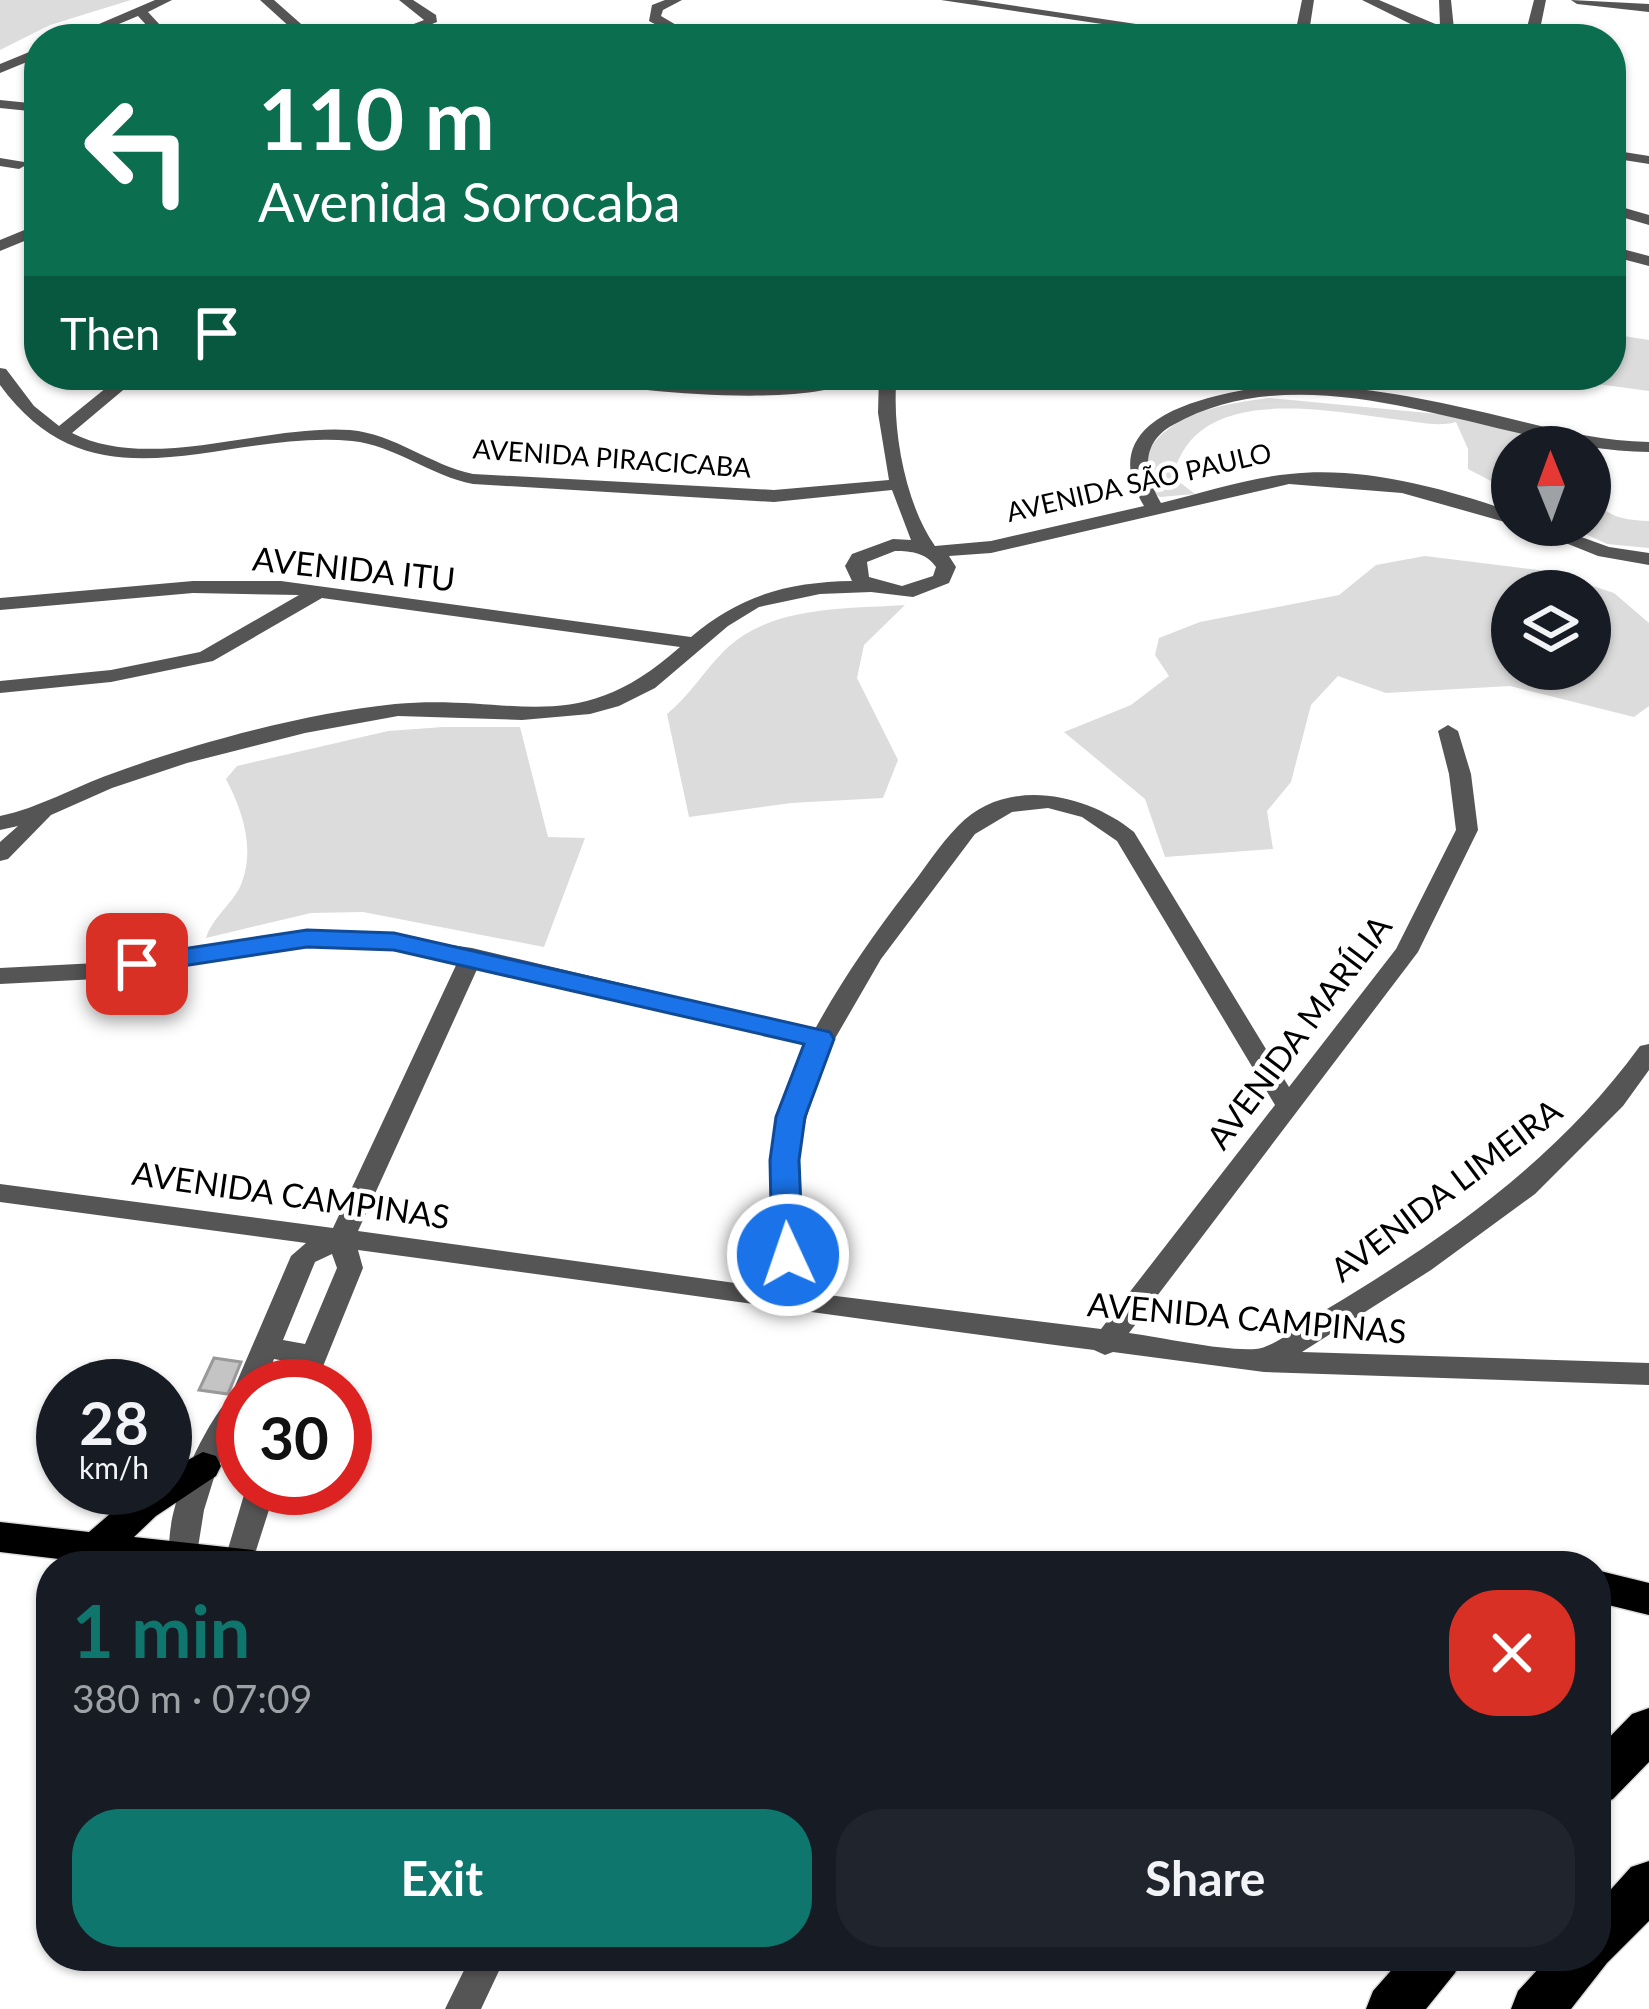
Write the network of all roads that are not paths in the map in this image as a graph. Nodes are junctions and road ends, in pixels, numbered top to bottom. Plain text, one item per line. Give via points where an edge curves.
1 (166, 0) edge
2 (266, 0) edge
3 (405, 0) edge
4 (676, 0) edge
5 (946, 0) edge
6 (1368, 0) edge
7 (1577, 0) edge
8 (1649, 8) edge
9 (144, 15) junction
10 (107, 24) edge
11 (152, 24) edge
12 (294, 24) edge
13 (423, 24) edge
14 (666, 24) edge
15 (1128, 24) edge
16 (1421, 24) edge
17 (0, 163) edge
18 (19, 165) dead end
19 (0, 374) edge
20 (114, 390) edge
21 (884, 390) edge
22 (885, 390) edge
23 (884, 398) junction
24 (59, 435) junction
25 (1649, 447) edge
26 (901, 484) junction
27 (1156, 510) junction
28 (1491, 512) edge
29 (910, 523) junction
30 (893, 544) junction
31 (1588, 546) edge
32 (992, 547) junction
33 (930, 550) junction
34 (1649, 559) edge
35 (855, 566) junction
36 (946, 572) junction
37 (871, 586) junction
38 (803, 589) junction
39 (322, 590) junction
40 (0, 604) edge
41 (699, 644) junction
42 (0, 687) edge
43 (1448, 731) dead end
44 (3, 839) edge
45 (472, 956) junction
46 (0, 976) edge
47 (820, 1039) junction
48 (1649, 1052) edge
49 (1287, 1105) junction
50 (0, 1193) edge
51 (341, 1238) junction
52 (785, 1284) junction
53 (1106, 1344) junction
54 (266, 1347) junction
55 (314, 1356) junction
56 (261, 1359) edge
57 (313, 1359) edge
58 (1264, 1361) junction
59 (1649, 1374) edge
60 (216, 1447) edge
61 (203, 1466) junction
62 (255, 1515) edge
63 (0, 1538) edge
64 (97, 1548) junction
65 (123, 1551) edge
66 (185, 1551) edge
67 (248, 1551) edge
68 (1611, 1590) edge
69 (1649, 1599) edge
70 (1649, 1729) edge
71 (1611, 1768) edge
72 (1649, 1884) edge
73 (1611, 1926) edge
74 (482, 1971) edge
75 (1424, 1971) edge
76 (1571, 1971) edge
77 (463, 2009) edge
78 (1392, 2009) edge
79 (1537, 2009) edge

1 - 9 street
2 - 12 street
3 - 13 street via 431,18
4 - 14 street via 653,14
5 - 15 street via 1131,18
6 - 16 street
7 - 8 street
9 - 10 street
9 - 11 street
17 - 18 street
19 - 24 street
20 - 24 street
21 - 23 street
22 - 23 street
23 - 26 street
24 - 26 street, AVENIDA PIRACICABA via 137,452 353,435 400,446 430,471 506,482 774,496
25 - 27 street via 1601,446 1381,400 1257,394 1202,404 1154,429 1136,457 1136,474
26 - 29 street
27 - 28 street, AVENIDA SÃO PAULO via 1311,478
27 - 32 street, AVENIDA SÃO PAULO
29 - 30 street
29 - 33 street
30 - 33 street, AVENIDA SÃO PAULO
30 - 35 street via 867,552
31 - 34 street
32 - 33 street, AVENIDA SÃO PAULO
32 - 36 street, AVENIDA SÃO PAULO
33 - 36 street
35 - 37 street
35 - 38 street
36 - 37 street, AVENIDA SÃO PAULO via 923,590
37 - 38 street
38 - 41 street via 753,602
39 - 40 street, AVENIDA ITU via 227,585
39 - 41 street, AVENIDA ITU
39 - 42 street via 206,657
41 - 44 street via 641,688 583,710 416,706 368,714 154,766 46,809
43 - 49 street, AVENIDA MARÍLIA via 1467,830 1406,952
45 - 46 street via 394,941 307,938 97,971
45 - 47 street
45 - 51 street
47 - 49 street via 862,968 967,829 1001,807 1052,801 1096,814 1126,837
47 - 52 street via 791,1117
48 - 58 street, AVENIDA LIMEIRA via 1567,1153 1382,1290
49 - 53 street, AVENIDA MARÍLIA
50 - 51 street, AVENIDA CAMPINAS
51 - 52 street, AVENIDA CAMPINAS via 716,1288
51 - 54 street via 304,1256
51 - 55 street via 350,1268
52 - 53 street, AVENIDA CAMPINAS via 842,1305
53 - 58 street, AVENIDA CAMPINAS
54 - 55 street
54 - 56 street
55 - 57 street
58 - 59 street, AVENIDA CAMPINAS
60 - 61 street
61 - 64 main road
61 - 66 street
62 - 67 street
63 - 64 main road
64 - 65 main road
68 - 69 main road
70 - 71 highway
72 - 73 highway
74 - 77 street
75 - 78 highway
76 - 79 highway

